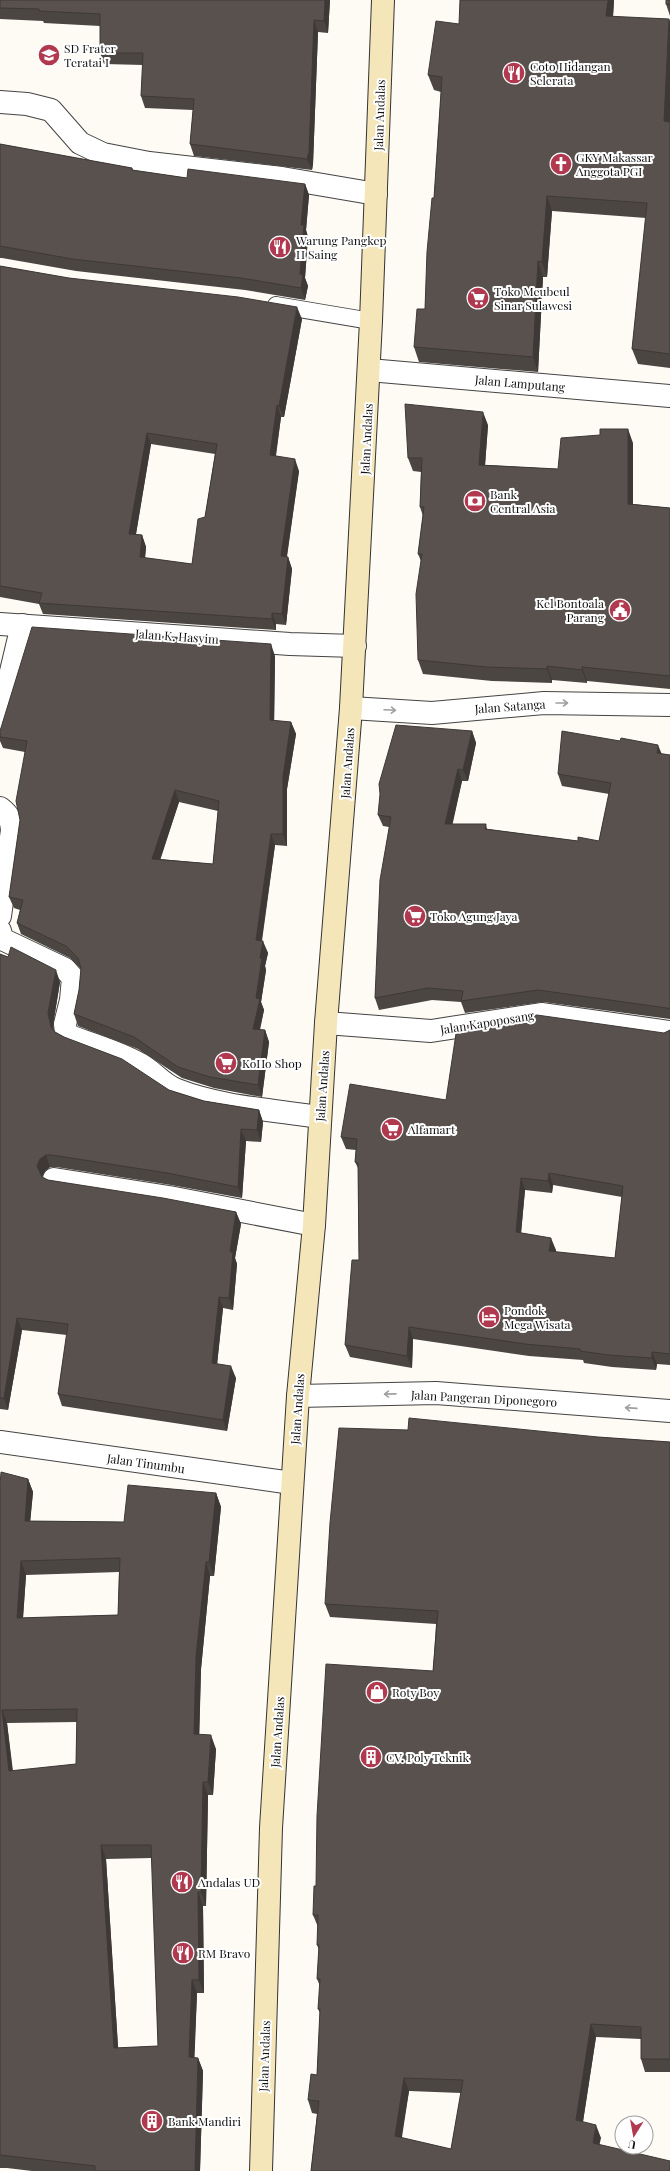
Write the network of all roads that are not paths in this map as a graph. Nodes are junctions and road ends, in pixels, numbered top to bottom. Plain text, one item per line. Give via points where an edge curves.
1 (383, 0) edge
2 (0, 102) edge
3 (376, 194) junction
4 (259, 302) edge
5 (371, 321) junction
6 (369, 370) junction
7 (670, 396) edge
8 (0, 624) edge
9 (22, 625) junction
10 (355, 646) junction
11 (670, 705) edge
12 (351, 708) junction
13 (0, 718) edge
14 (0, 808) edge
15 (0, 916) edge
16 (0, 931) edge
17 (326, 1023) junction
18 (670, 1032) edge
19 (320, 1117) junction
20 (54, 1179) edge
21 (314, 1225) junction
22 (298, 1396) junction
23 (670, 1410) edge
24 (0, 1442) edge
25 (292, 1483) junction
26 (261, 2171) edge

1 - 3 main road, Jalan Andalas
2 - 3 street via 27,104 51,110 80,143 103,154 149,163 282,178
3 - 5 main road, Jalan Andalas
4 - 5 lane
5 - 6 main road, Jalan Andalas
6 - 7 street, Jalan Lamputang
6 - 10 main road, Jalan Andalas
8 - 9 street, Jalan K. Hasyim
9 - 10 street, Jalan K. Hasyim via 290,644
9 - 13 street
10 - 12 main road, Jalan Andalas
12 -> 11 street, Jalan Satanga via 432,712 544,703
12 - 17 main road, Jalan Andalas
14 - 15 street via 12,820
16 - 19 street via 2,939 65,969 73,978 65,1024 66,1033 72,1037 136,1062 163,1083 177,1090 246,1106
17 - 18 street, Jalan Kapoposang via 431,1032 541,1014
17 - 19 main road, Jalan Andalas
19 - 21 main road, Jalan Andalas
20 - 21 street via 169,1197
21 - 22 main road, Jalan Andalas
23 -> 22 street, Jalan Pangeran Diponegoro via 436,1393
22 - 25 main road, Jalan Andalas
24 - 25 street, Jalan Tinumbu
25 - 26 main road, Jalan Andalas via 271,1828

